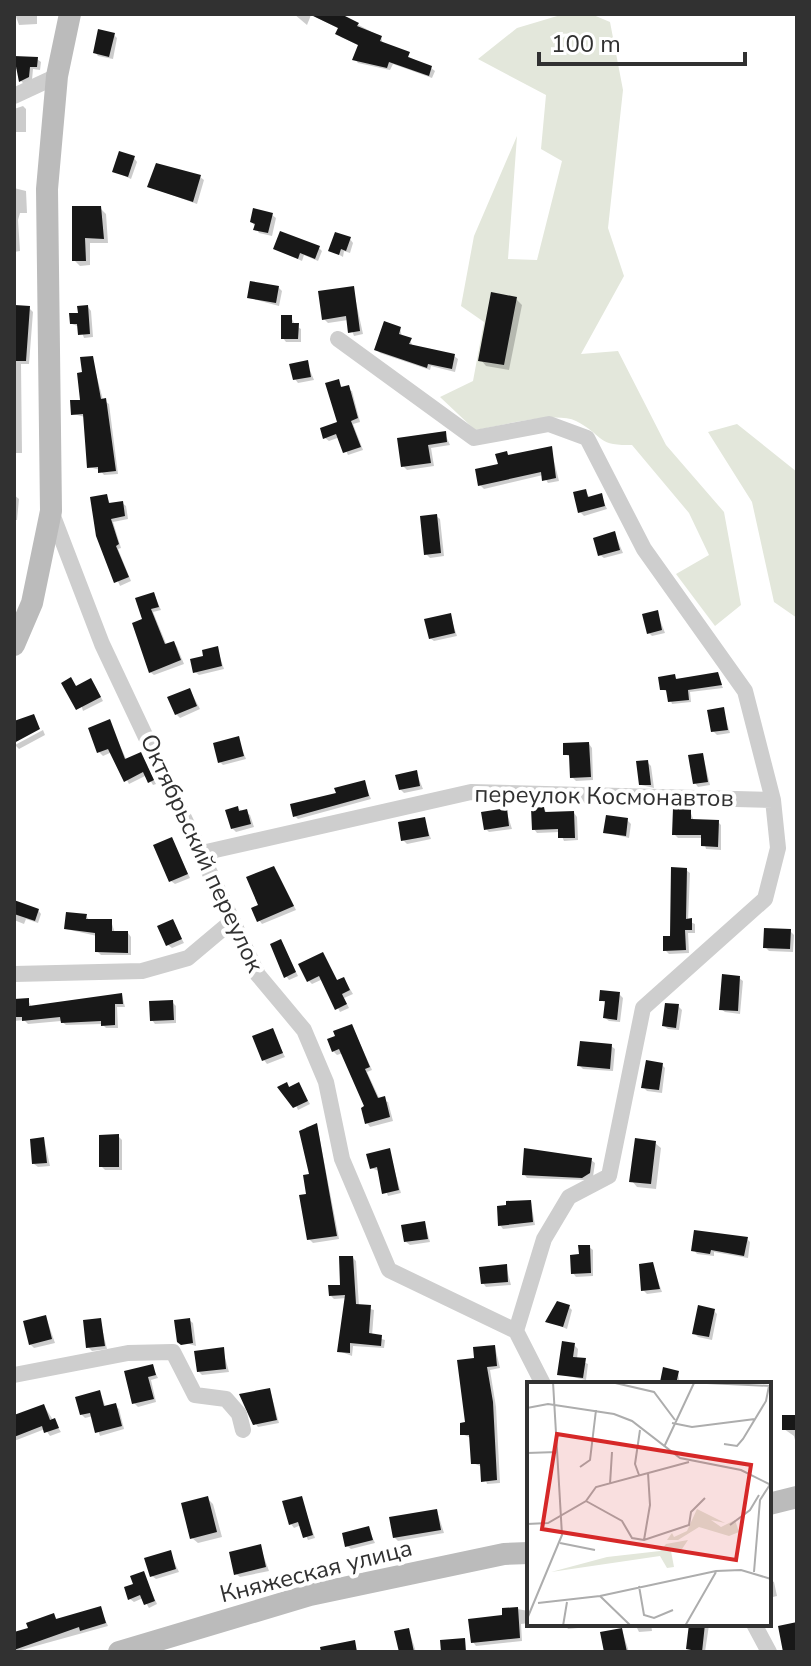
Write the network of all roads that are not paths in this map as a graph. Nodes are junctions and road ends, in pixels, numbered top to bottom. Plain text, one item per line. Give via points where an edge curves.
1 (70, 14) edge
2 (57, 76) junction
3 (14, 96) edge
4 (338, 339) dead end
5 (51, 511) junction
6 (14, 645) edge
7 (773, 800) junction
8 (202, 853) junction
9 (232, 921) junction
10 (14, 974) edge
11 (516, 1331) junction
12 (14, 1375) edge
13 (542, 1382) edge
14 (243, 1430) dead end
15 (797, 1497) edge
16 (771, 1504) edge
17 (527, 1553) edge
18 (755, 1626) edge
19 (119, 1652) edge
20 (769, 1652) edge

1 - 2 street
2 - 3 street
2 - 5 street via 47,189
4 - 7 street via 474,438 549,424 587,438 644,549 745,691
5 - 6 street via 32,603
5 - 8 street, Октябрьский переулок via 102,644
7 - 8 street, переулок Космонавтов via 471,792
7 - 11 street via 778,848 765,899 643,1008 609,1176 569,1197 544,1239
8 - 9 street, Октябрьский переулок
9 - 10 street via 188,958 142,971
9 - 11 street, Октябрьский переулок via 258,975 304,1030 326,1082 342,1159 389,1270
11 - 13 street
12 - 14 street via 128,1353 173,1352 195,1395 226,1399 239,1414
15 - 16 street
17 - 19 street, Княжеская улица via 310,1595
18 - 20 street

